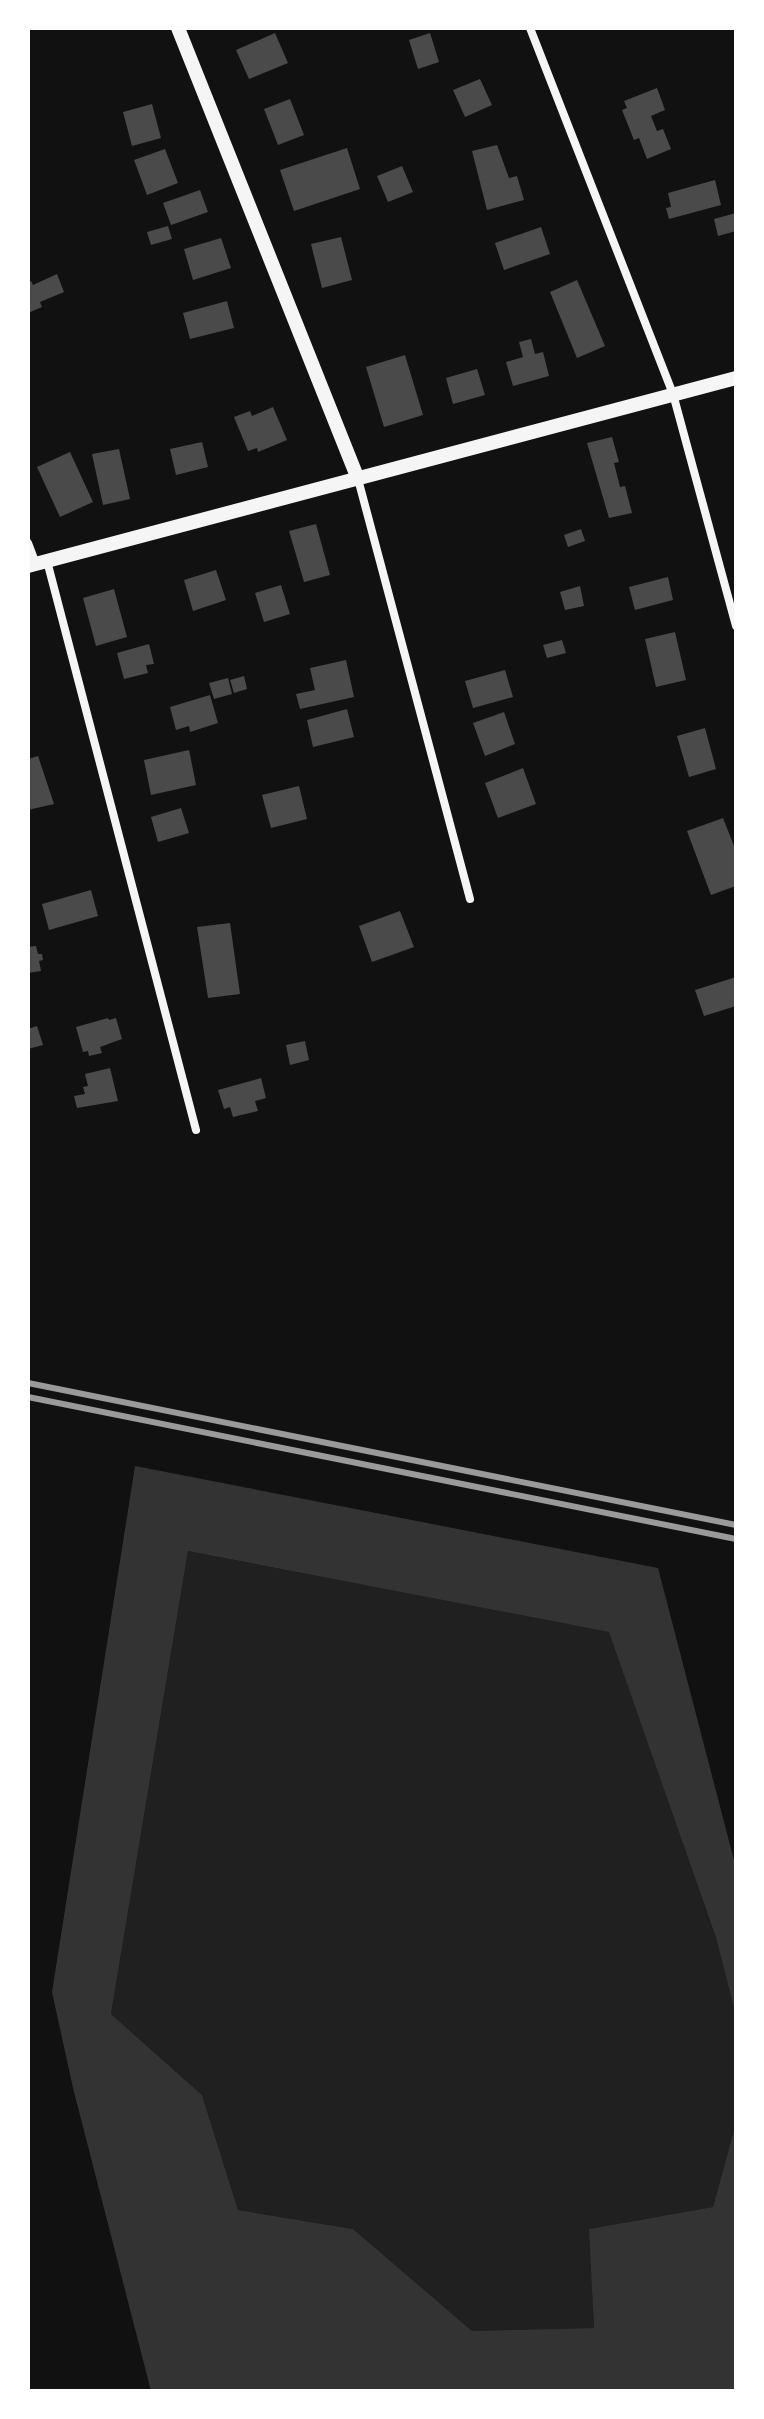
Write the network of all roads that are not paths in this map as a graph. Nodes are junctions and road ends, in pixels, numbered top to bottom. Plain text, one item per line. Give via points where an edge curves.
1 (178, 28) edge
2 (530, 28) edge
3 (736, 378) edge
4 (673, 394) junction
5 (358, 479) junction
6 (28, 543) edge
7 (37, 563) edge
8 (736, 626) edge
9 (470, 899) dead end
10 (196, 1130) dead end

1 - 5 street
2 - 4 street
3 - 4 street
4 - 5 street
4 - 8 street
5 - 7 street
5 - 9 street
6 - 7 street
7 - 10 street

